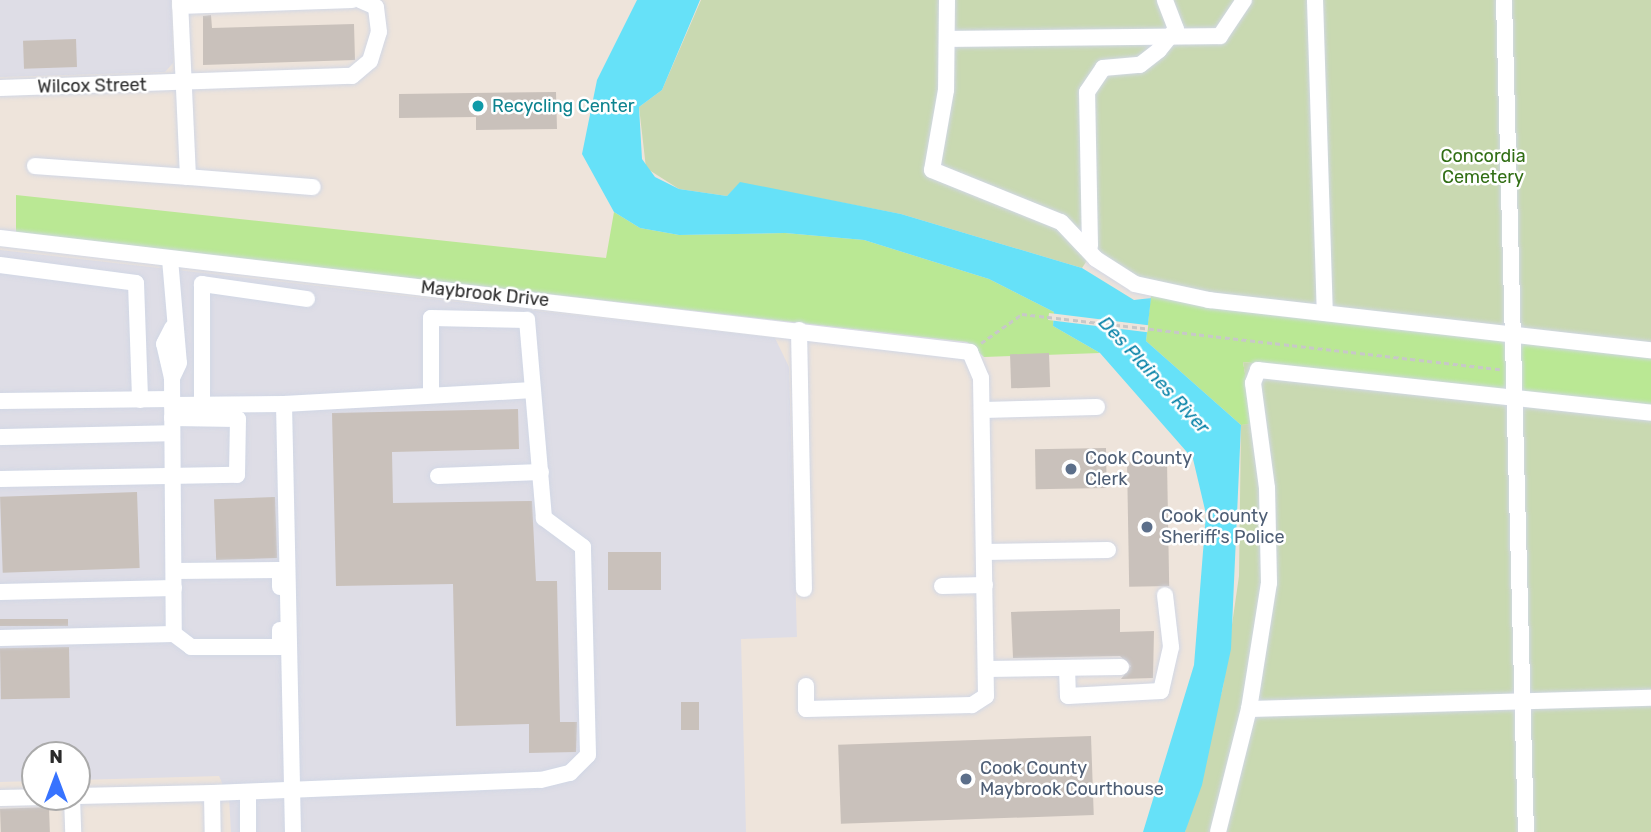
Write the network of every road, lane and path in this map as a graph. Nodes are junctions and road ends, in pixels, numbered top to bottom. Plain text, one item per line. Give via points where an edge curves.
1 (352, 0) edge
2 (360, 0) edge
3 (947, 0) edge
4 (1165, 0) edge
5 (1244, 0) edge
6 (1315, 0) edge
7 (1504, 0) edge
8 (180, 3) edge
9 (1170, 36) junction
10 (950, 38) junction
11 (183, 84) junction
12 (0, 88) edge
13 (35, 166) dead end
14 (188, 177) junction
15 (313, 187) dead end
16 (0, 238) edge
17 (1090, 246) junction
18 (170, 258) junction
19 (0, 265) edge
20 (307, 299) dead end
21 (1325, 312) junction
22 (799, 330) junction
23 (1513, 334) junction
24 (1651, 350) edge
25 (970, 352) junction
26 (1514, 371) junction
27 (533, 390) junction
28 (431, 394) junction
29 (1515, 398) junction
30 (140, 400) junction
31 (0, 401) edge
32 (284, 404) junction
33 (202, 405) junction
34 (1097, 407) dead end
35 (982, 410) junction
36 (1651, 413) edge
37 (172, 414) junction
38 (0, 437) edge
39 (541, 472) junction
40 (173, 476) junction
41 (438, 476) dead end
42 (0, 479) edge
43 (1108, 550) dead end
44 (985, 552) junction
45 (174, 571) junction
46 (985, 585) junction
47 (942, 586) dead end
48 (174, 588) junction
49 (804, 589) dead end
50 (0, 592) edge
51 (1165, 595) dead end
52 (174, 634) junction
53 (0, 638) edge
54 (1121, 667) dead end
55 (1067, 668) junction
56 (987, 669) junction
57 (806, 686) dead end
58 (1651, 698) edge
59 (1524, 704) junction
60 (1248, 709) junction
61 (292, 790) junction
62 (248, 792) junction
63 (212, 793) junction
64 (91, 797) edge
65 (0, 798) edge
66 (21, 798) edge
67 (73, 811) edge
68 (72, 832) edge
69 (213, 832) edge
70 (248, 832) edge
71 (293, 832) edge
72 (1218, 832) edge
73 (1526, 832) edge

1 - 8 street
2 - 11 street, Wilcox Street via 376,7 379,32 370,61 352,76
3 - 10 street
4 - 9 street via 1176,21
5 - 9 street via 1220,36
6 - 21 street
7 - 23 street
8 - 11 street
9 - 10 street
9 - 17 street via 1149,60 1103,68 1090,83
10 - 17 street via 932,170 1061,222
11 - 12 street, Wilcox Street
11 - 14 street
13 - 14 street
14 - 15 street
16 - 18 street, Maybrook Drive
17 - 21 street via 1104,265 1153,290
18 - 22 street, Maybrook Drive
18 - 37 street via 172,328 164,344 172,378
19 - 30 street via 136,283
20 - 33 street via 202,284
21 - 23 street
22 - 25 street, Maybrook Drive
22 - 49 street
23 - 24 street
23 - 26 street
25 - 26 path via 1018,314
25 - 35 street via 979,368
26 - 29 street
27 - 28 street
27 - 28 street via 527,320 431,318
27 - 39 street
28 - 32 street
29 - 36 street
29 - 59 street
29 - 60 street via 1258,370 1253,383 1267,488 1269,583
30 - 31 street
30 - 37 street
32 - 33 street
32 - 61 street
33 - 37 street
34 - 35 street
35 - 44 street
37 - 38 street
37 - 40 street
37 - 40 street via 238,419 237,475
39 - 41 street
39 - 61 street via 544,518 583,547 588,755 570,772 541,780
40 - 42 street
40 - 45 street
43 - 44 street
44 - 46 street
45 - 48 street
45 - 52 street via 280,570 280,648 191,647
46 - 47 street
46 - 56 street
48 - 50 street
48 - 52 street
51 - 55 street via 1171,647 1161,691 1068,696
52 - 53 street
54 - 55 street
55 - 56 street
56 - 57 street via 986,696 978,704 806,709
58 - 59 street
59 - 60 street
59 - 73 street
60 - 72 street
61 - 62 street
61 - 71 street
62 - 63 street
62 - 70 street
63 - 64 street
63 - 69 street
65 - 66 street
67 - 68 street

